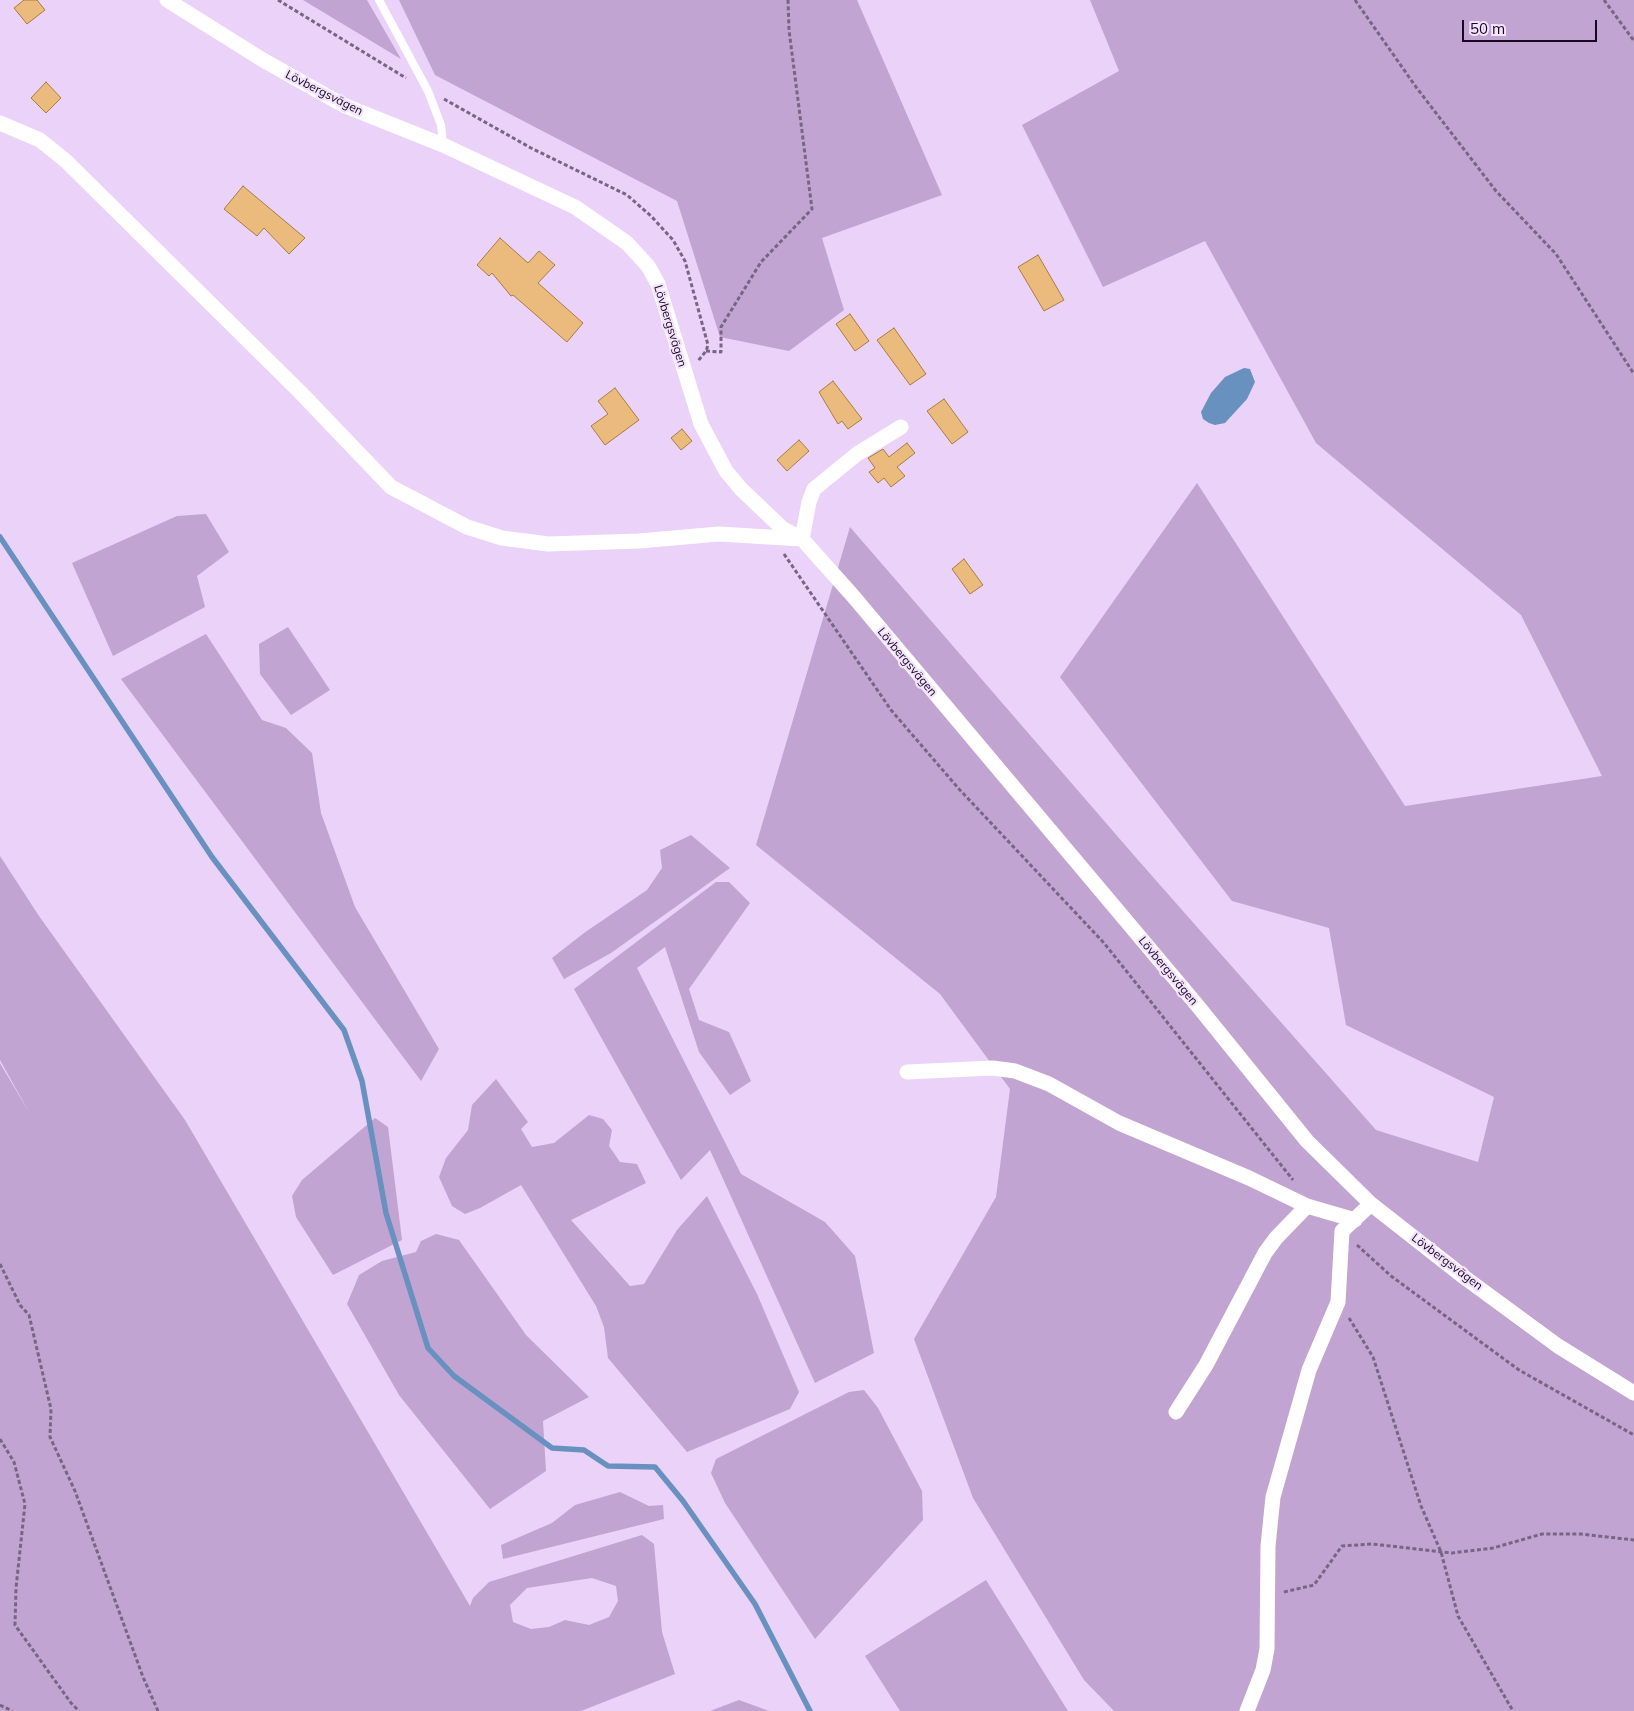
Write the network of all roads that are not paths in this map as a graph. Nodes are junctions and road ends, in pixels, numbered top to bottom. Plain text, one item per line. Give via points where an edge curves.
1 (166, 0) edge
2 (379, 0) edge
3 (0, 123) edge
4 (442, 145) junction
5 (901, 427) dead end
6 (802, 539) junction
7 (907, 1072) dead end
8 (1371, 1204) junction
9 (1308, 1206) junction
10 (1355, 1220) junction
11 (1634, 1392) edge
12 (1176, 1412) dead end
13 (1247, 1711) edge

1 - 4 street, Lövbergsvägen via 343,105
2 - 4 lane via 428,91 441,125
3 - 6 street via 40,140 66,161 402,494 467,527 502,538 541,543 639,541 719,534
4 - 6 street, Lövbergsvägen via 575,207 616,233 640,256 658,284 701,424 718,459 741,489 782,528
5 - 6 street via 857,454 818,485 809,502
6 - 8 street, Lövbergsvägen via 1160,960 1307,1141
7 - 9 street via 993,1068 1028,1075 1120,1122
8 - 10 street
8 - 11 street, Lövbergsvägen via 1558,1346
9 - 10 street
9 - 12 street via 1265,1253 1206,1365
10 - 13 street via 1342,1231 1338,1300 1303,1389 1273,1497 1268,1546 1265,1656

